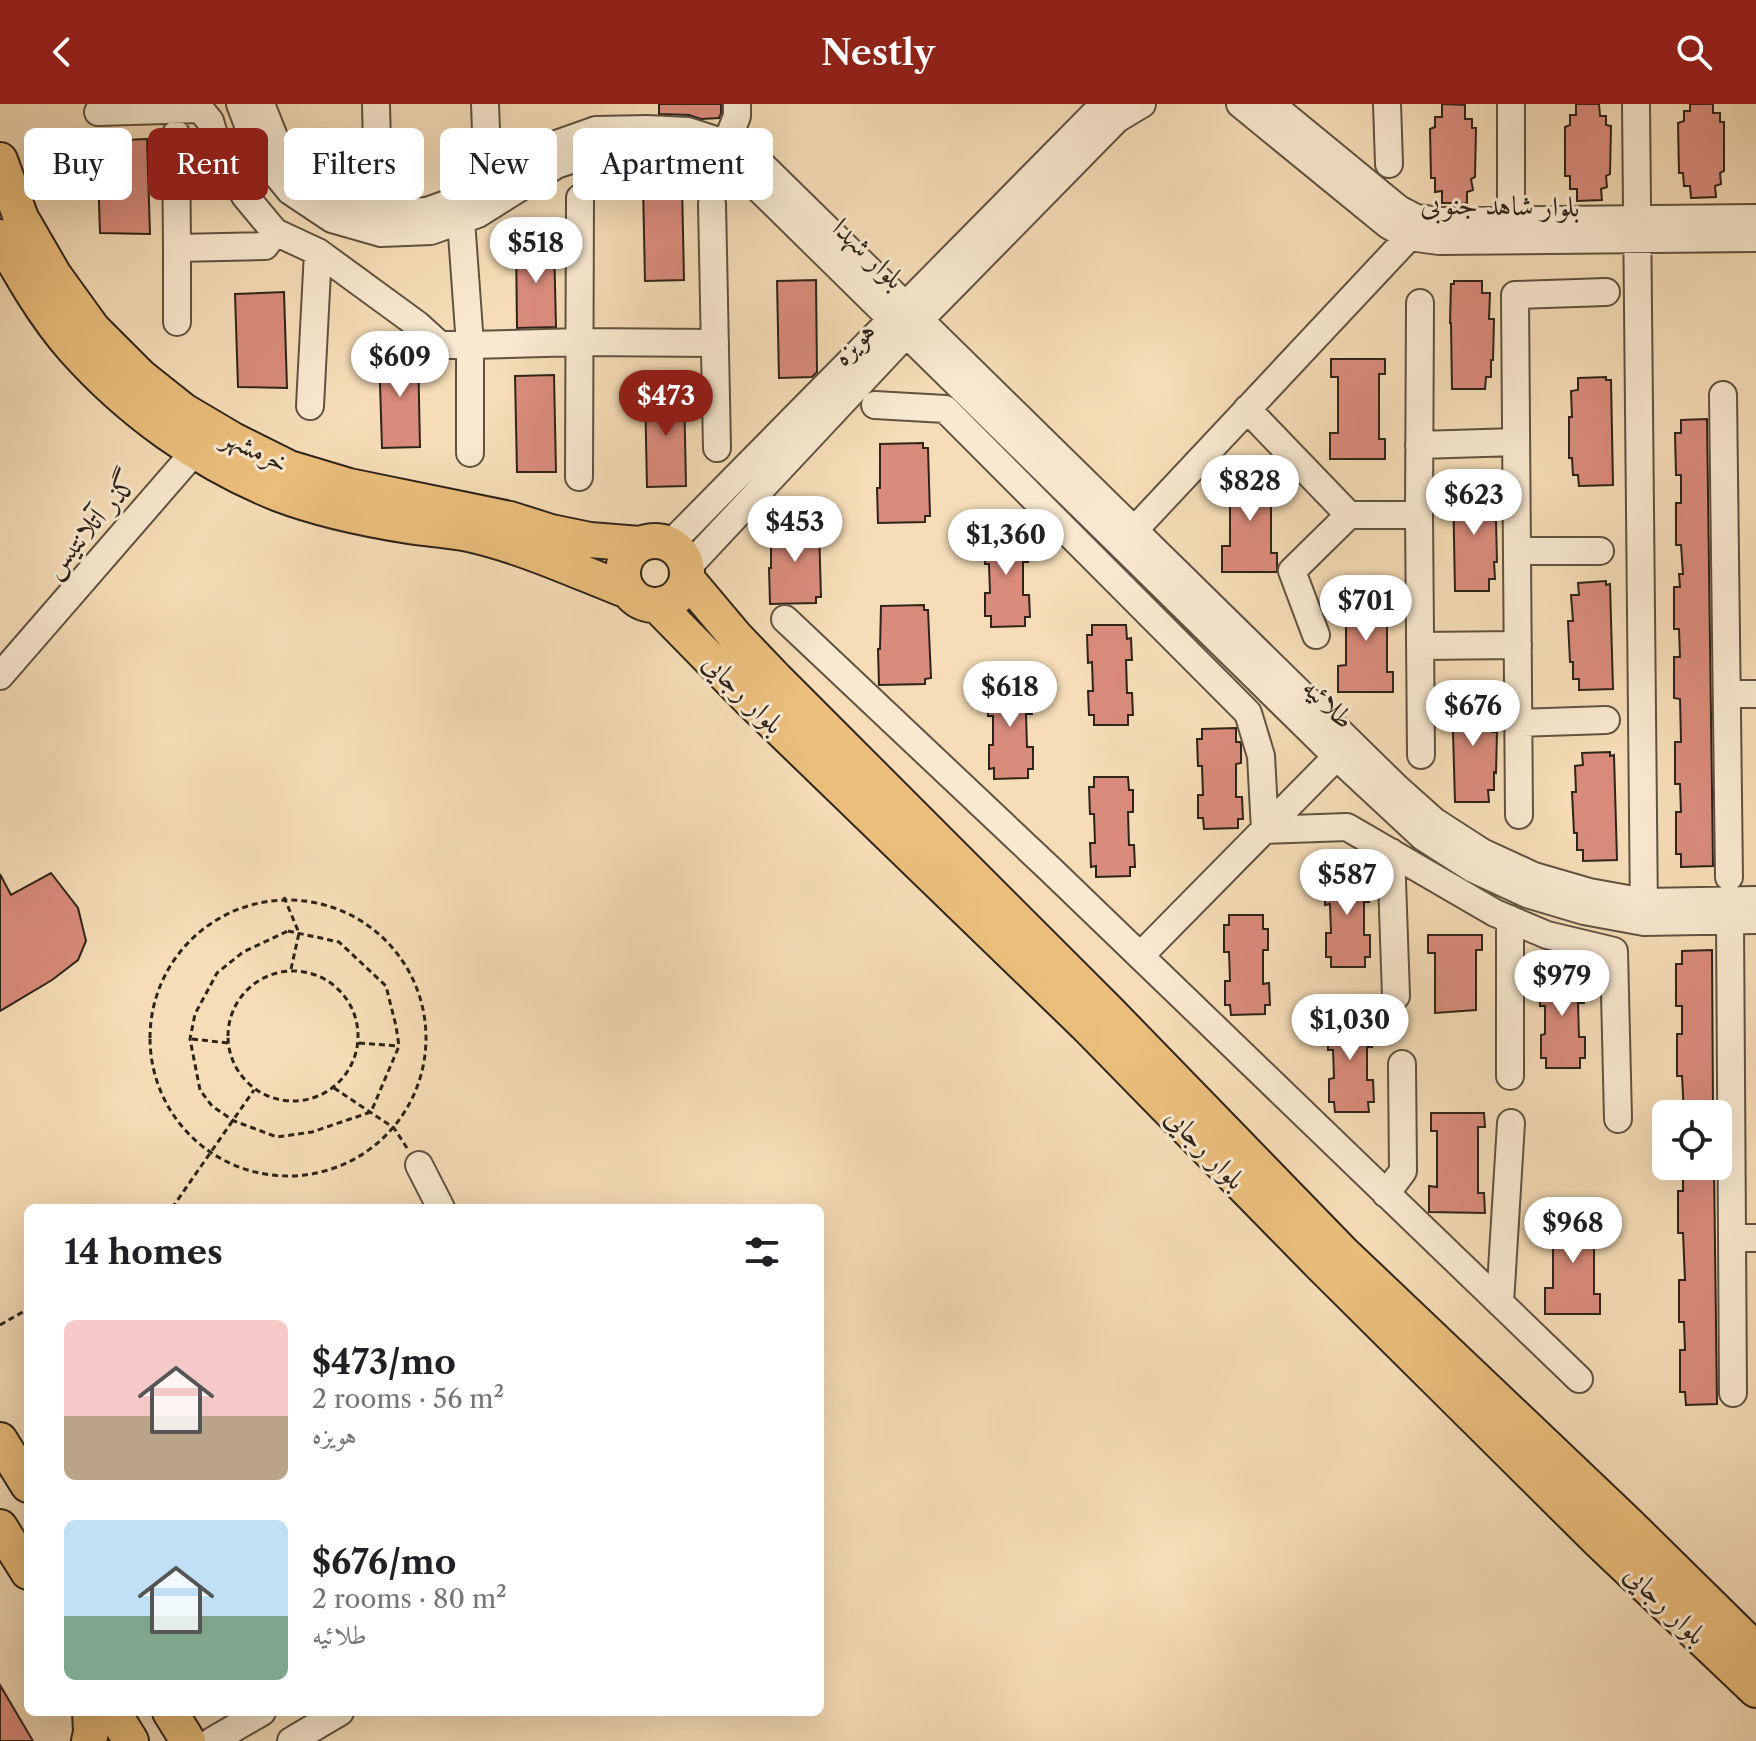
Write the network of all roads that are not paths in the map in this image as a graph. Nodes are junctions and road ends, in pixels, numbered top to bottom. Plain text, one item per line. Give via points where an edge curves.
1 (240, 104) edge
2 (261, 104) edge
3 (376, 104) edge
4 (485, 104) edge
5 (737, 104) edge
6 (1104, 104) edge
7 (1142, 104) edge
8 (1240, 104) edge
9 (1271, 104) edge
10 (1387, 104) edge
11 (1511, 104) edge
12 (1636, 104) edge
13 (130, 108) edge
14 (98, 112) dead end
15 (377, 128) edge
16 (486, 128) edge
17 (733, 128) edge
18 (0, 160) edge
19 (1389, 164) dead end
20 (773, 177) edge
21 (177, 200) edge
22 (466, 200) edge
23 (493, 200) edge
24 (580, 200) edge
25 (712, 204) dead end
26 (459, 210) junction
27 (1756, 218) edge
28 (1511, 221) junction
29 (1638, 229) junction
30 (275, 232) junction
31 (0, 237) edge
32 (1409, 237) junction
33 (1756, 238) edge
34 (177, 248) junction
35 (318, 252) junction
36 (1606, 292) dead end
37 (1420, 303) dead end
38 (898, 312) junction
39 (177, 322) dead end
40 (580, 342) junction
41 (715, 343) junction
42 (470, 345) junction
43 (1723, 395) dead end
44 (875, 405) dead end
45 (310, 406) dead end
46 (1247, 409) junction
47 (1516, 442) junction
48 (1419, 445) junction
49 (717, 448) dead end
50 (196, 450) junction
51 (470, 453) dead end
52 (579, 477) dead end
53 (1349, 515) junction
54 (1419, 515) junction
55 (1127, 537) junction
56 (1517, 551) junction
57 (1600, 551) dead end
58 (671, 559) junction
59 (642, 598) junction
60 (785, 619) dead end
61 (1316, 635) dead end
62 (1518, 645) junction
63 (1420, 646) junction
64 (0, 676) edge
65 (1727, 694) junction
66 (1756, 694) edge
67 (1606, 720) dead end
68 (1518, 723) junction
69 (1344, 750) junction
70 (1421, 755) dead end
71 (1519, 815) dead end
72 (1265, 830) junction
73 (1391, 852) junction
74 (1729, 877) dead end
75 (1756, 900) edge
76 (1645, 912) junction
77 (1510, 919) junction
78 (1743, 920) edge
79 (1140, 956) junction
80 (1396, 996) dead end
81 (1402, 1064) dead end
82 (1510, 1076) dead end
83 (1618, 1119) dead end
84 (1511, 1123) dead end
85 (419, 1165) road end
86 (1386, 1194) junction
87 (439, 1204) edge
88 (1744, 1238) edge
89 (1500, 1303) junction
90 (1579, 1379) dead end
91 (1733, 1393) dead end
92 (0, 1440) edge
93 (24, 1479) edge
94 (0, 1527) edge
95 (24, 1566) edge
96 (1756, 1650) edge
97 (1756, 1690) edge
98 (90, 1716) edge
99 (115, 1716) edge
100 (172, 1716) edge
101 (255, 1716) edge
102 (333, 1716) edge
103 (89, 1741) edge
104 (131, 1741) edge
105 (188, 1741) edge
106 (212, 1741) edge
107 (291, 1741) edge

1 - 26 street, بلوار شهدا via 258,152 290,191 332,219 381,233 431,231
2 - 26 street, بلوار شهدا via 276,142 303,177 340,201 383,213
3 - 15 street
4 - 16 street
5 - 17 street
6 - 38 street, هویزه
7 - 38 street, هویزه via 1117,119
8 - 32 street, بلوار شاهد جنوبی via 1366,209
9 - 28 street, بلوار شاهد جنوبی via 1416,218
10 - 19 street
11 - 28 street
12 - 29 street
13 - 14 street
13 - 30 street via 200,109 245,196
18 - 58 main road, خرمشهر via 21,218 93,329 184,411 289,468
20 - 38 street, بلوار شهدا
21 - 34 street
22 - 26 street, بلوار شهدا
23 - 26 street, بلوار شهدا via 478,214
24 - 40 street
25 - 41 street
26 - 42 street
27 - 29 street, بلوار شاهد جنوبی
28 - 29 street, بلوار شاهد جنوبی
29 - 32 street, بلوار شاهد جنوبی via 1439,241
29 - 33 street, بلوار شاهد جنوبی
29 - 76 street
30 - 34 street via 265,246
30 - 35 street
31 - 50 main road, خرمشهر via 72,347 121,397
32 - 46 street
34 - 39 street
35 - 42 street via 440,345
35 - 45 street
36 - 47 street via 1515,295
37 - 48 street
38 - 55 street, طلائیه
38 - 58 street, هویزه
40 - 41 street
40 - 42 street
40 - 52 street
41 - 49 street
42 - 51 street
43 - 65 street
44 - 72 street via 945,409 1248,713 1261,756
46 - 53 street
46 - 55 street
47 - 48 street
47 - 56 street
48 - 54 street
50 - 59 main road, خرمشهر via 279,494 342,514 468,534 521,549
50 - 64 street, گذر آتلانتیس
53 - 54 street
53 - 61 street via 1292,571
54 - 63 street
55 - 69 street, طلائیه
56 - 57 street
56 - 62 street
58 - 59 main road via 683,589 667,603
58 - 59 main road via 632,551 626,559 624,581
58 - 96 main road, بلوار رجایی via 776,679 1343,1253
59 - 97 main road, بلوار رجایی via 1087,1026 1590,1532
60 - 79 street
62 - 63 street
62 - 68 street
63 - 70 street
65 - 66 street
65 - 74 street
67 - 68 street
68 - 71 street
69 - 72 street
69 - 76 street, طلائیه via 1482,852 1534,876
72 - 73 street via 1347,827
72 - 79 street
73 - 77 street
73 - 80 street
75 - 76 street, طلائیه
76 - 78 street, طلائیه
77 - 82 street
77 - 83 street via 1547,935 1614,951
78 - 88 street
79 - 86 street
81 - 86 street via 1403,1171
84 - 89 street
85 - 87 street
86 - 89 street
88 - 91 street
89 - 90 street
92 - 93 main road
94 - 95 main road
98 - 103 main road
99 - 104 main road
100 - 105 main road
101 - 106 street
102 - 107 street

